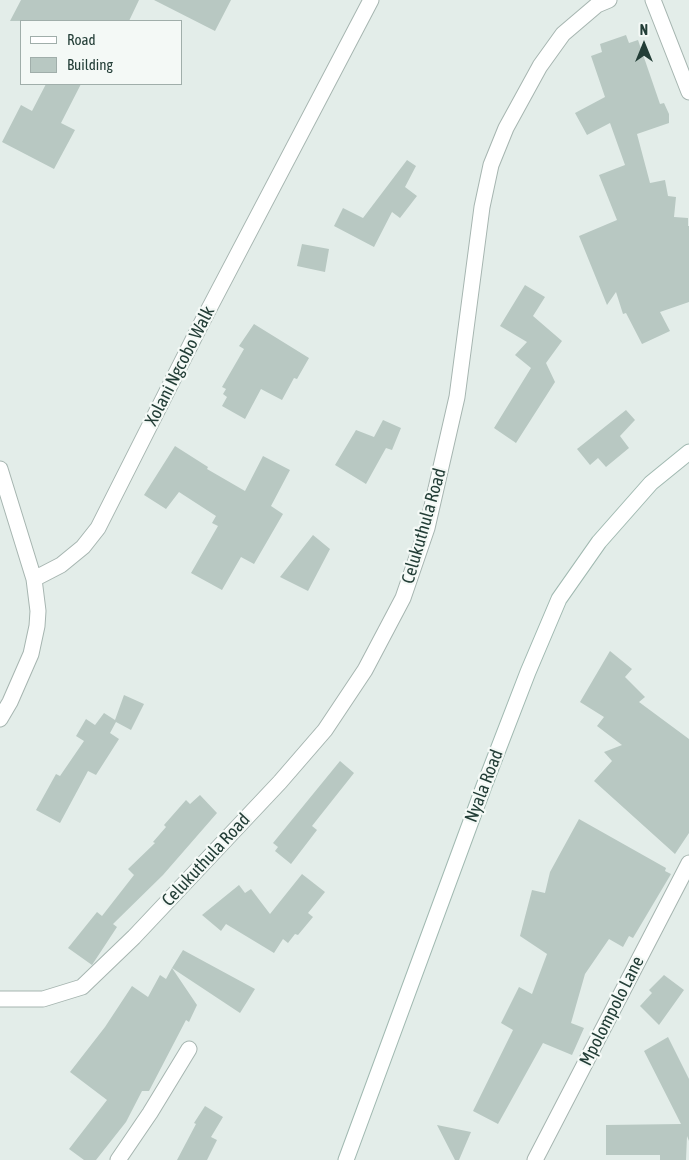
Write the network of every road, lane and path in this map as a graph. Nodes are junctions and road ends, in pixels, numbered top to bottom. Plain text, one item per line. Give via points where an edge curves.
1 (371, 0) edge
2 (609, 0) edge
3 (653, 0) edge
4 (689, 92) edge
5 (689, 452) edge
6 (0, 469) edge
7 (34, 579) junction
8 (0, 720) edge
9 (689, 863) edge
10 (0, 999) edge
11 (189, 1049) dead end
12 (118, 1160) edge
13 (346, 1160) edge
14 (534, 1160) edge

1 - 7 street, Xolani Ngcobo Walk via 98,528 83,547 61,565
2 - 10 street, Celukuthula Road via 597,5 564,34 540,66 506,128 491,165 482,207 457,397 427,528 403,598 366,670 324,730 280,782 134,937 82,987 43,999
3 - 4 street
5 - 13 street, Nyala Road via 651,483 605,534 559,599 484,786
6 - 7 street
7 - 8 street via 38,611 31,654
9 - 14 street, Mpolompolo Lane
11 - 12 street

